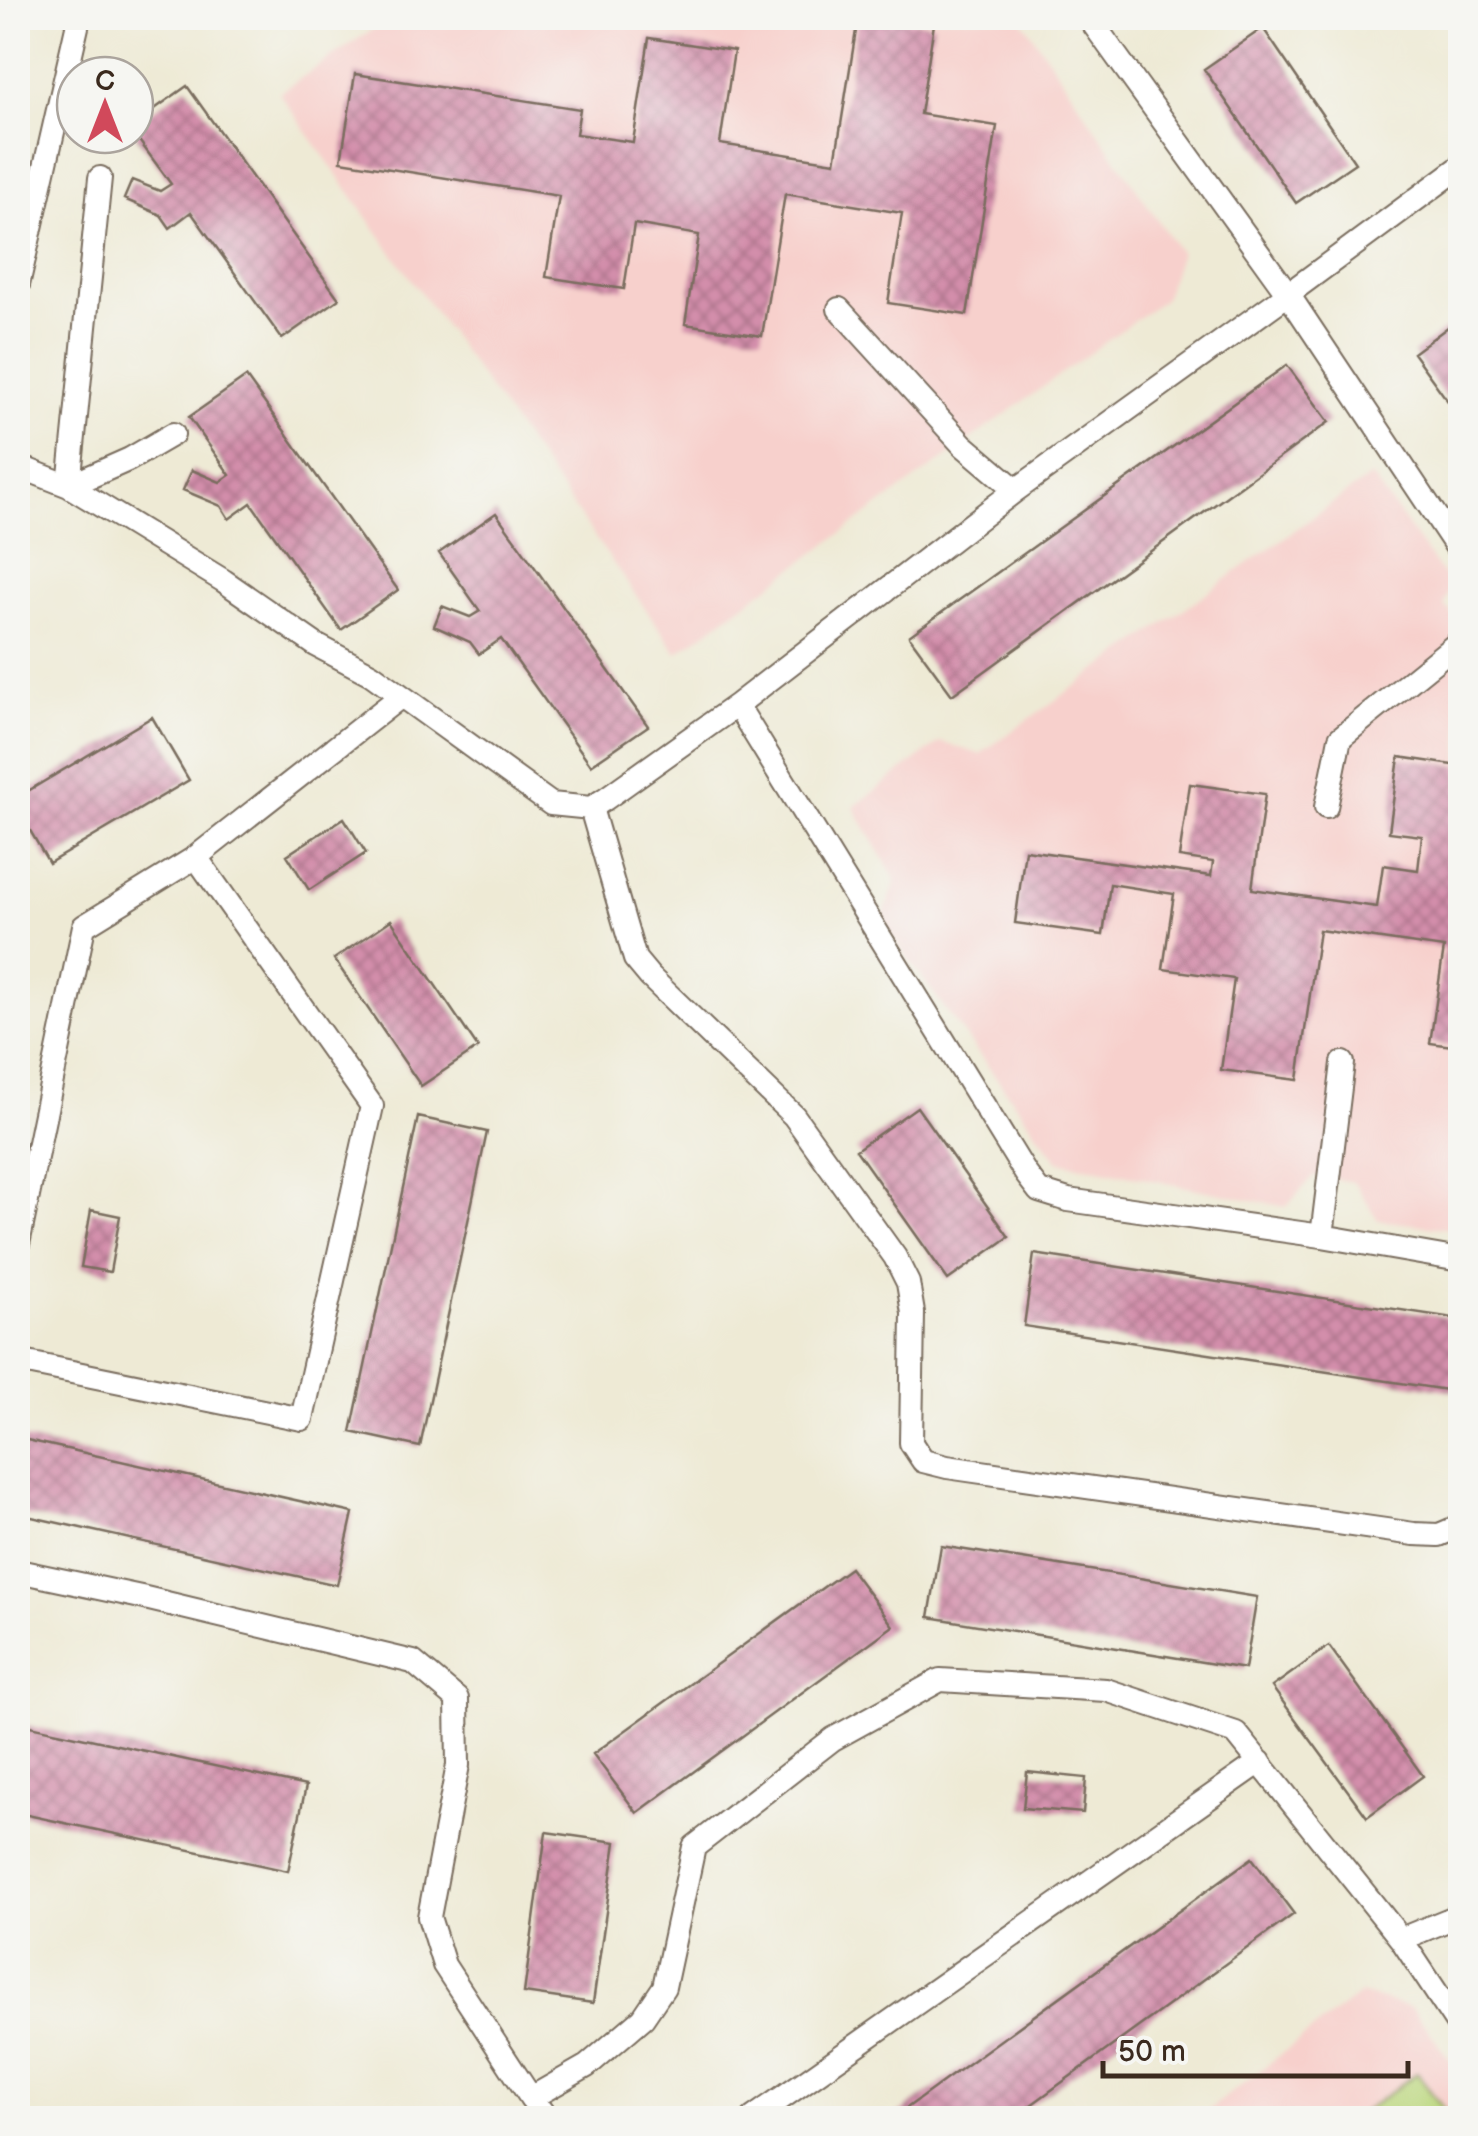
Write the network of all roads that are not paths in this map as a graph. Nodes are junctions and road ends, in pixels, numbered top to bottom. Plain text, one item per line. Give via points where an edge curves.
1 (79, 18) edge
2 (1089, 18) edge
3 (1460, 167) edge
4 (100, 178) dead end
5 (18, 285) edge
6 (1288, 294) junction
7 (839, 309) dead end
8 (173, 434) dead end
9 (18, 466) edge
10 (69, 486) junction
11 (1016, 490) junction
12 (1460, 552) edge
13 (1460, 641) edge
14 (400, 696) junction
15 (737, 705) junction
16 (1326, 807) dead end
17 (590, 808) junction
18 (196, 858) junction
19 (1344, 1063) dead end
20 (1322, 1236) junction
21 (18, 1244) edge
22 (1460, 1260) edge
23 (18, 1361) edge
24 (1460, 1526) edge
25 (18, 1571) edge
26 (1260, 1762) junction
27 (1460, 1915) edge
28 (1401, 1939) junction
29 (1460, 2028) edge
30 (531, 2098) junction
31 (547, 2118) edge
32 (753, 2118) edge

1 - 5 lane
2 - 6 lane
3 - 6 lane
4 - 10 lane
6 - 11 lane
6 - 12 lane
7 - 11 lane via 963,445
8 - 10 lane
9 - 10 lane
10 - 14 lane
11 - 15 lane
13 - 16 lane via 1340,738
14 - 17 lane via 551,804
14 - 18 lane
15 - 17 lane
15 - 20 lane via 1039,1190 1068,1200
17 - 24 lane via 635,959 794,1116 908,1283 911,1443 923,1461 1414,1534 1439,1535
18 - 21 lane via 84,926
18 - 23 lane via 372,1106 302,1419
19 - 20 lane
20 - 22 lane
25 - 30 lane via 414,1662 457,1700 458,1765 429,1917 444,1965
26 - 28 lane
26 - 30 lane via 1236,1733 1106,1690 940,1680 833,1738 694,1847 664,1986 642,2018 587,2066
26 - 32 lane
27 - 28 lane
28 - 29 lane
30 - 31 lane

